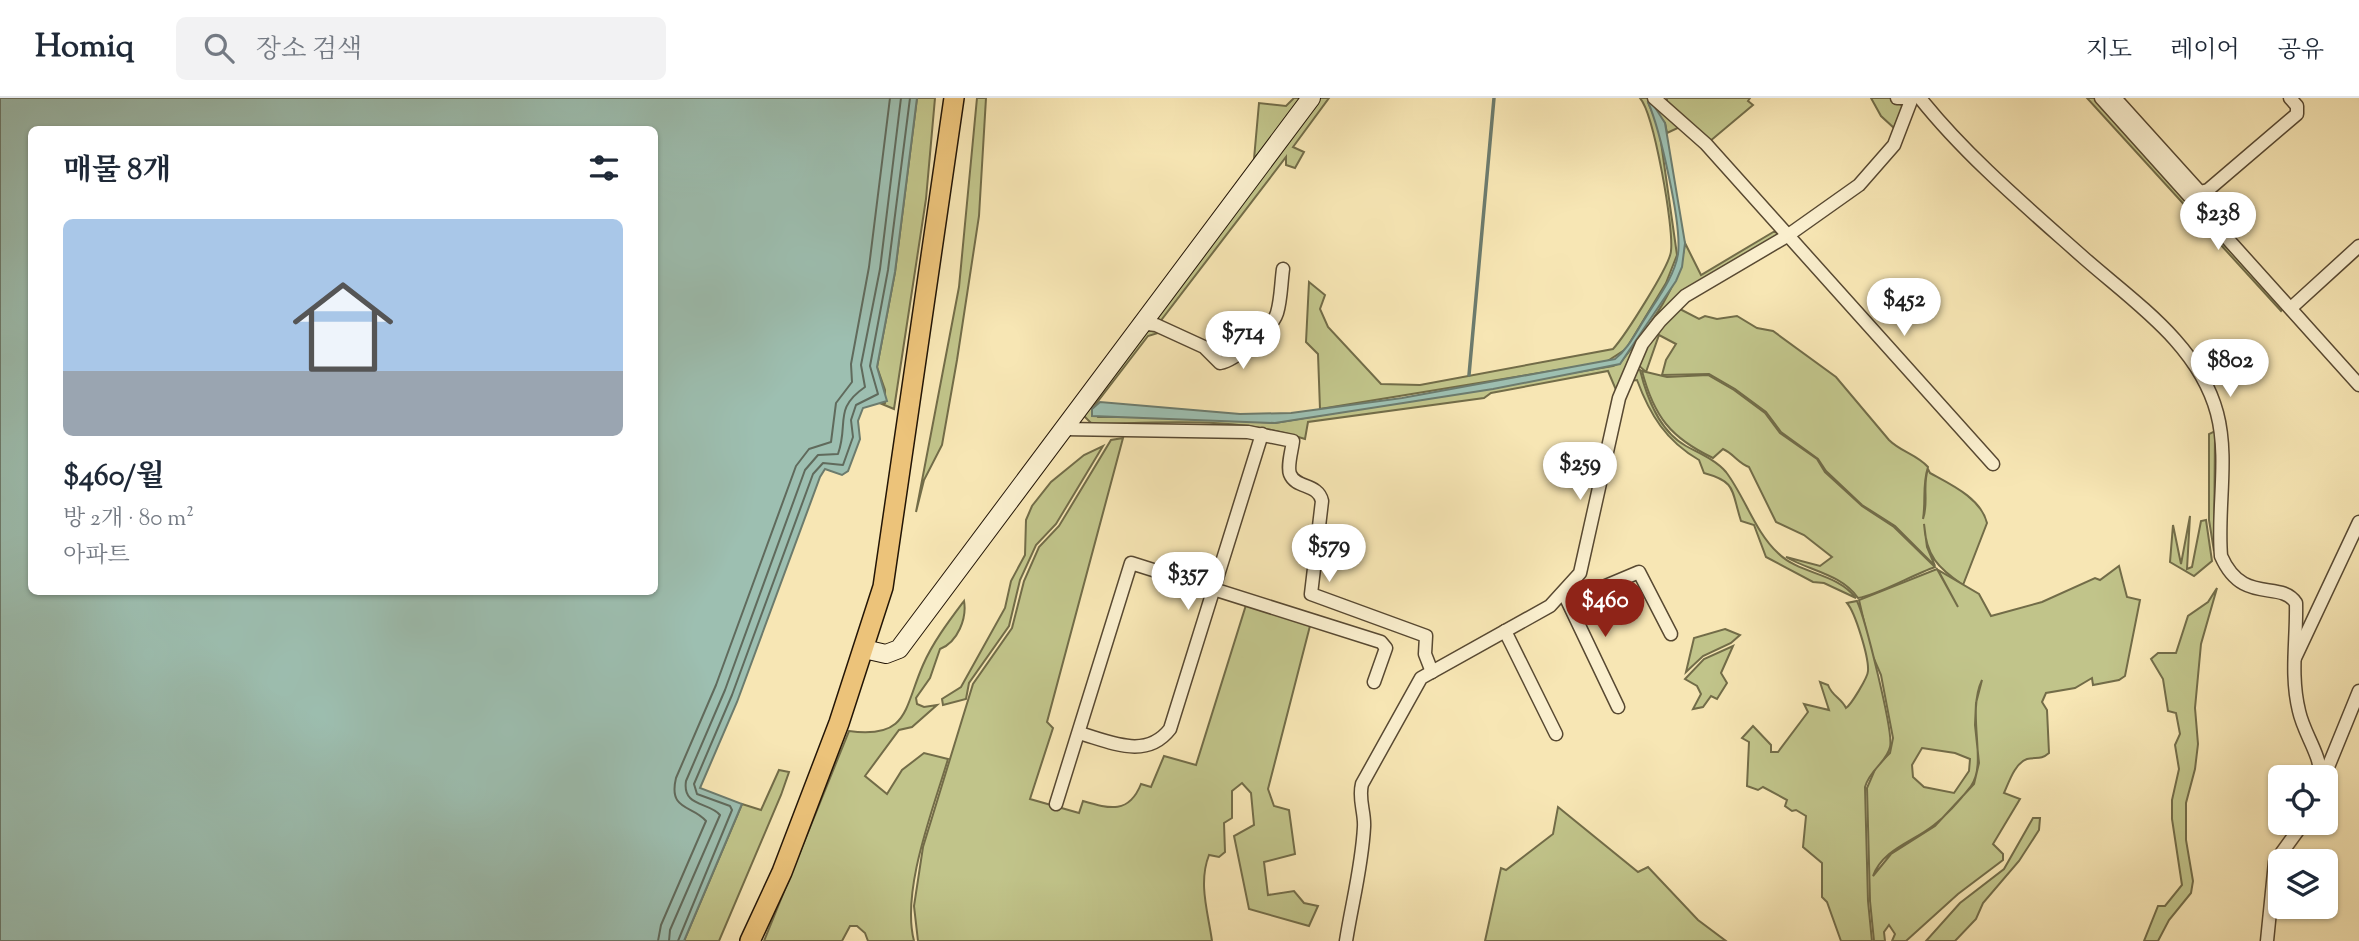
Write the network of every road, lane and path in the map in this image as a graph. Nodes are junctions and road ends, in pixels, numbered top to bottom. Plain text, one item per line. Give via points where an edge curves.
1 (954, 98) edge
2 (1311, 98) edge
3 (1654, 98) edge
4 (1897, 98) edge
5 (1909, 98) edge
6 (1920, 98) edge
7 (2101, 98) edge
8 (2115, 98) edge
9 (2290, 98) edge
10 (1787, 236) junction
11 (2359, 246) edge
12 (1283, 270) dead end
13 (2291, 308) junction
14 (1140, 323) junction
15 (2359, 385) edge
16 (1064, 429) junction
17 (1262, 434) junction
18 (1993, 464) dead end
19 (2359, 522) edge
20 (1214, 586) junction
21 (1566, 598) junction
22 (1505, 631) junction
23 (1671, 634) dead end
24 (864, 649) junction
25 (2293, 662) junction
26 (1432, 672) junction
27 (1374, 682) dead end
28 (2359, 691) edge
29 (1618, 707) dead end
30 (1079, 733) junction
31 (1556, 734) dead end
32 (2320, 765) edge
33 (2328, 765) edge
34 (1056, 804) dead end
35 (2295, 835) edge
36 (750, 941) edge
37 (1346, 941) edge
38 (2267, 941) edge

1 - 24 highway via 883,587
2 - 14 main road
3 - 10 street via 1706,144
4 - 5 street
5 - 10 street via 1901,131 1873,172
6 - 25 street via 2031,211 2174,339 2197,366 2213,401 2221,435 2221,556 2230,574 2244,586 2294,599
7 - 13 street
8 - 9 street via 2200,192 2297,114 2298,106
10 - 18 street
10 - 21 street via 1685,296 1642,344 1619,398 1585,563
11 - 13 street
12 - 14 street via 1276,315 1255,340 1227,362 1220,363 1204,346 1156,325
13 - 15 street
14 - 16 main road
16 - 17 street
16 - 24 main road via 899,649 886,654
17 - 20 street
17 - 26 street via 1293,441 1292,478 1321,494 1323,513 1311,593 1426,636 1424,654
19 - 25 street
20 - 27 street via 1381,642 1387,648
20 - 30 street via 1164,737 1144,748
20 - 30 street via 1130,563
21 - 22 street
21 - 23 street via 1639,572
21 - 29 street
22 - 26 street
22 - 31 street
24 - 36 highway via 800,825
25 - 32 street via 2298,710
26 - 37 street via 1421,678 1362,784 1364,828
28 - 33 street
30 - 34 street
35 - 38 street via 2275,862

